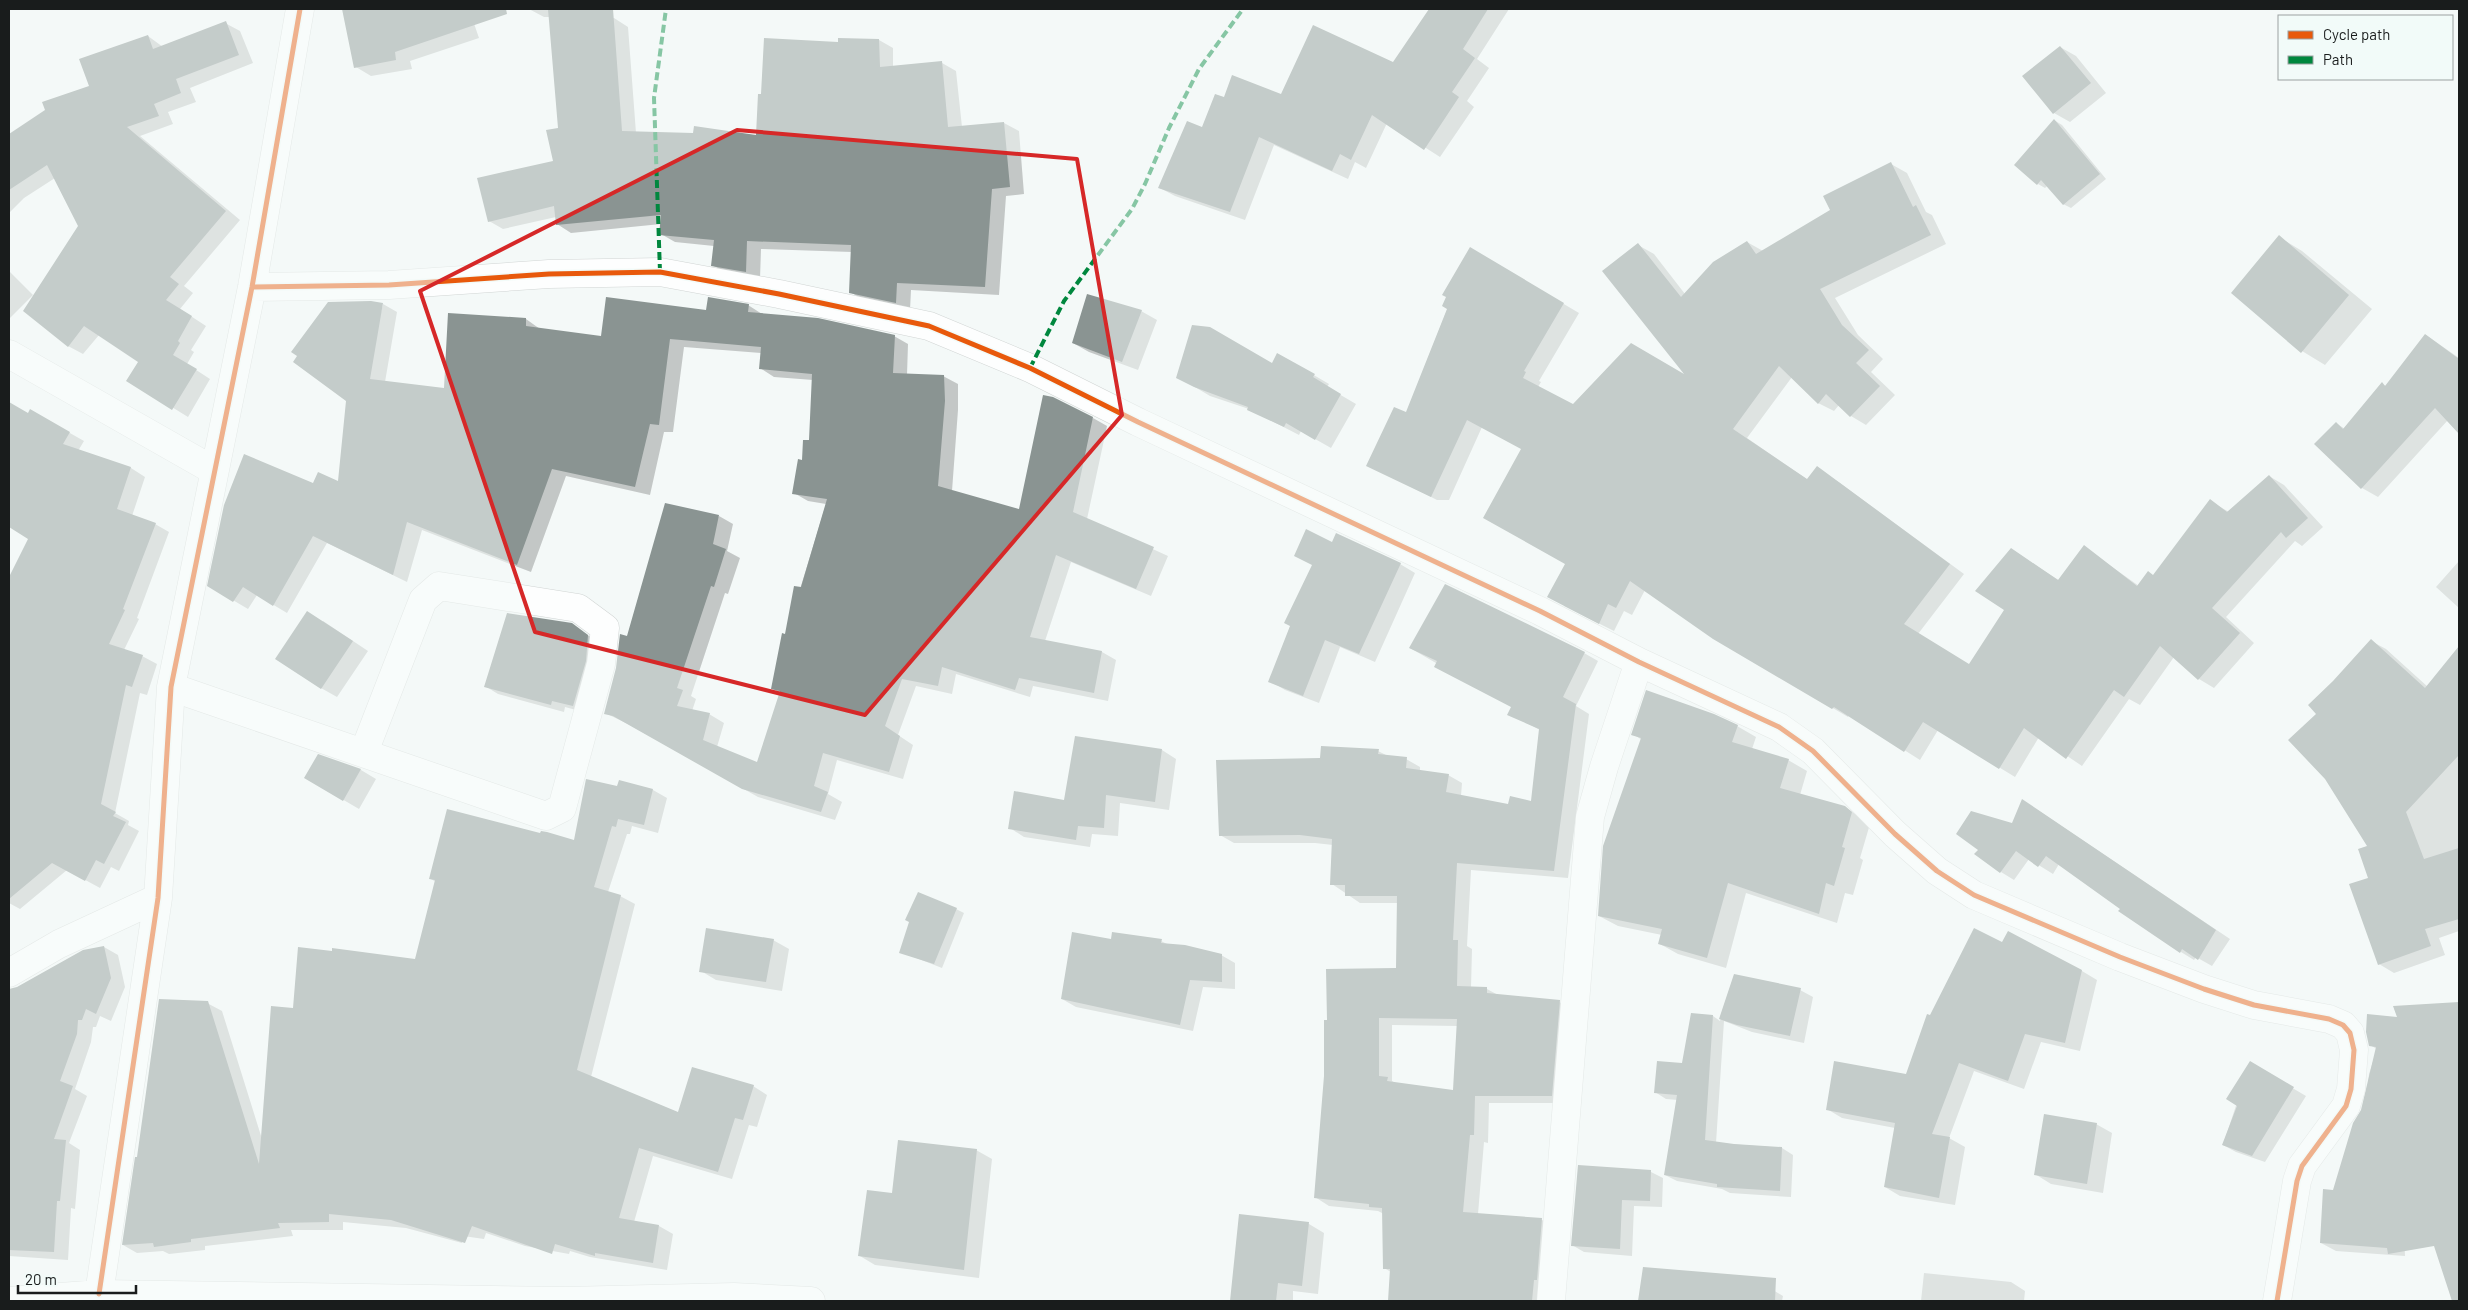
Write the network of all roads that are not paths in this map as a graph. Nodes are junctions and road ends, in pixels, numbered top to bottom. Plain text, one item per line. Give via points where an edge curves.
1 (300, 9) edge
2 (252, 287) junction
3 (9, 354) edge
4 (214, 470) junction
5 (1639, 662) junction
6 (171, 687) junction
7 (364, 752) junction
8 (158, 898) junction
9 (9, 974) edge
10 (99, 1294) junction
11 (9, 1300) edge
12 (566, 1301) edge
13 (811, 1301) edge
14 (1551, 1301) edge
15 (2278, 1301) edge

1 - 2 street
2 - 4 street
2 - 5 street via 660,272 929,326 1030,368 1540,611
3 - 4 street
4 - 6 street
5 - 14 street via 1590,817
5 - 15 street via 1779,727 1813,751 1895,834 1937,871 1974,895 2204,989 2254,1005 2330,1019 2343,1025 2350,1033 2354,1050 2351,1089 2346,1106 2316,1144 2296,1181
6 - 7 street
6 - 8 street
7 - 7 street via 546,816 562,808 600,664 605,628 578,608 439,586 423,600
8 - 9 street via 59,944
8 - 10 street
10 - 11 street
10 - 12 street
12 - 13 street via 734,1298

